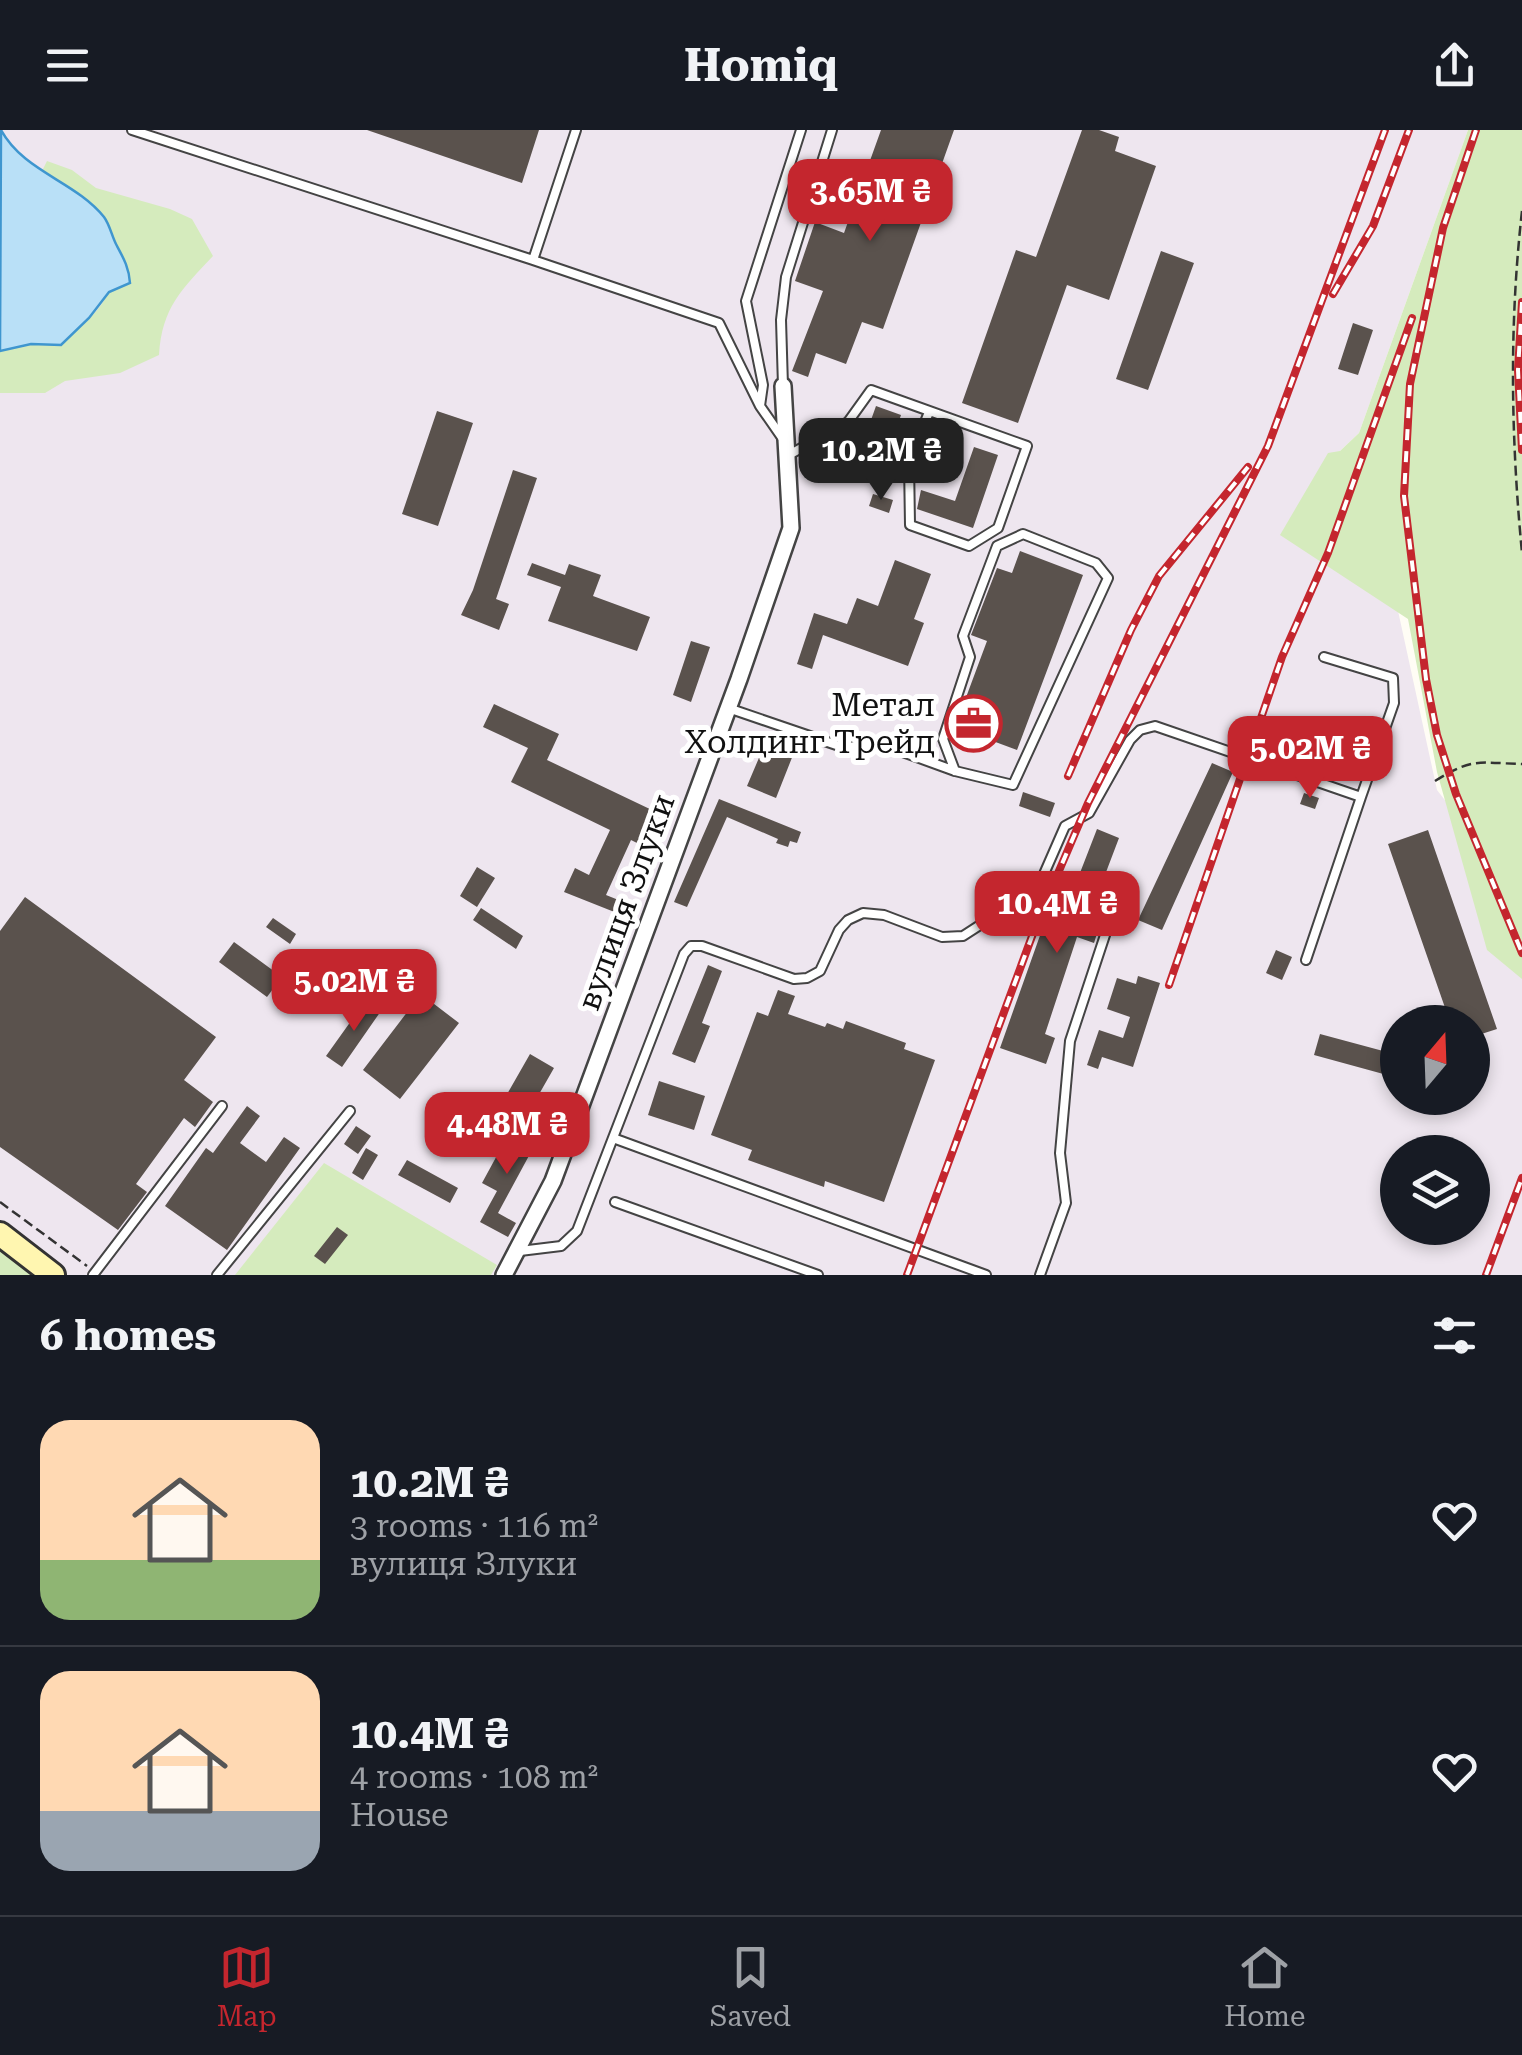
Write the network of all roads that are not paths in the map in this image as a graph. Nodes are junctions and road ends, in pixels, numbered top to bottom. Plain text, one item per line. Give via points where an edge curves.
1 (132, 130) edge
2 (576, 130) edge
3 (801, 130) edge
4 (832, 130) edge
5 (533, 260) junction
6 (783, 386) joint
7 (760, 406) junction
8 (929, 412) junction
9 (786, 449) junction
10 (1324, 658) dead end
11 (728, 708) junction
12 (955, 771) junction
13 (1363, 796) junction
14 (1108, 926) dead end
15 (1306, 960) dead end
16 (222, 1106) dead end
17 (350, 1111) dead end
18 (612, 1138) junction
19 (615, 1202) dead end
20 (0, 1234) edge
21 (520, 1251) junction
22 (95, 1274) edge
23 (54, 1275) edge
24 (217, 1275) edge
25 (504, 1275) edge
26 (818, 1275) edge
27 (986, 1275) edge
28 (1040, 1275) edge

1 - 5 lane
2 - 5 lane
3 - 7 lane via 746,301 763,385
4 - 6 lane, вулиця Злуки via 786,277
5 - 7 lane via 719,324
6 - 9 street, вулиця Злуки
7 - 9 lane
8 - 8 lane via 909,462 910,525 969,546 998,528 1027,446
8 - 9 lane via 871,390 848,422
9 - 11 street, вулиця Злуки via 791,528
10 - 13 lane via 1393,678 1394,703
11 - 12 lane via 846,748 874,742
11 - 21 street, вулиця Злуки via 553,1181
12 - 12 lane via 944,740 970,657 963,636 997,546 1023,534 1096,563 1108,578 1013,785
13 - 15 lane
13 - 18 lane via 1155,726 1140,730 1089,812 1066,826 1031,892 963,936 942,937 863,913 839,930 820,970 794,979 690,946
14 - 28 lane via 1070,1041 1060,1154 1066,1202
16 - 22 lane
17 - 24 lane
18 - 21 lane via 570,1240
18 - 27 lane
19 - 26 lane
20 - 23 street
21 - 25 street, вулиця Злуки

